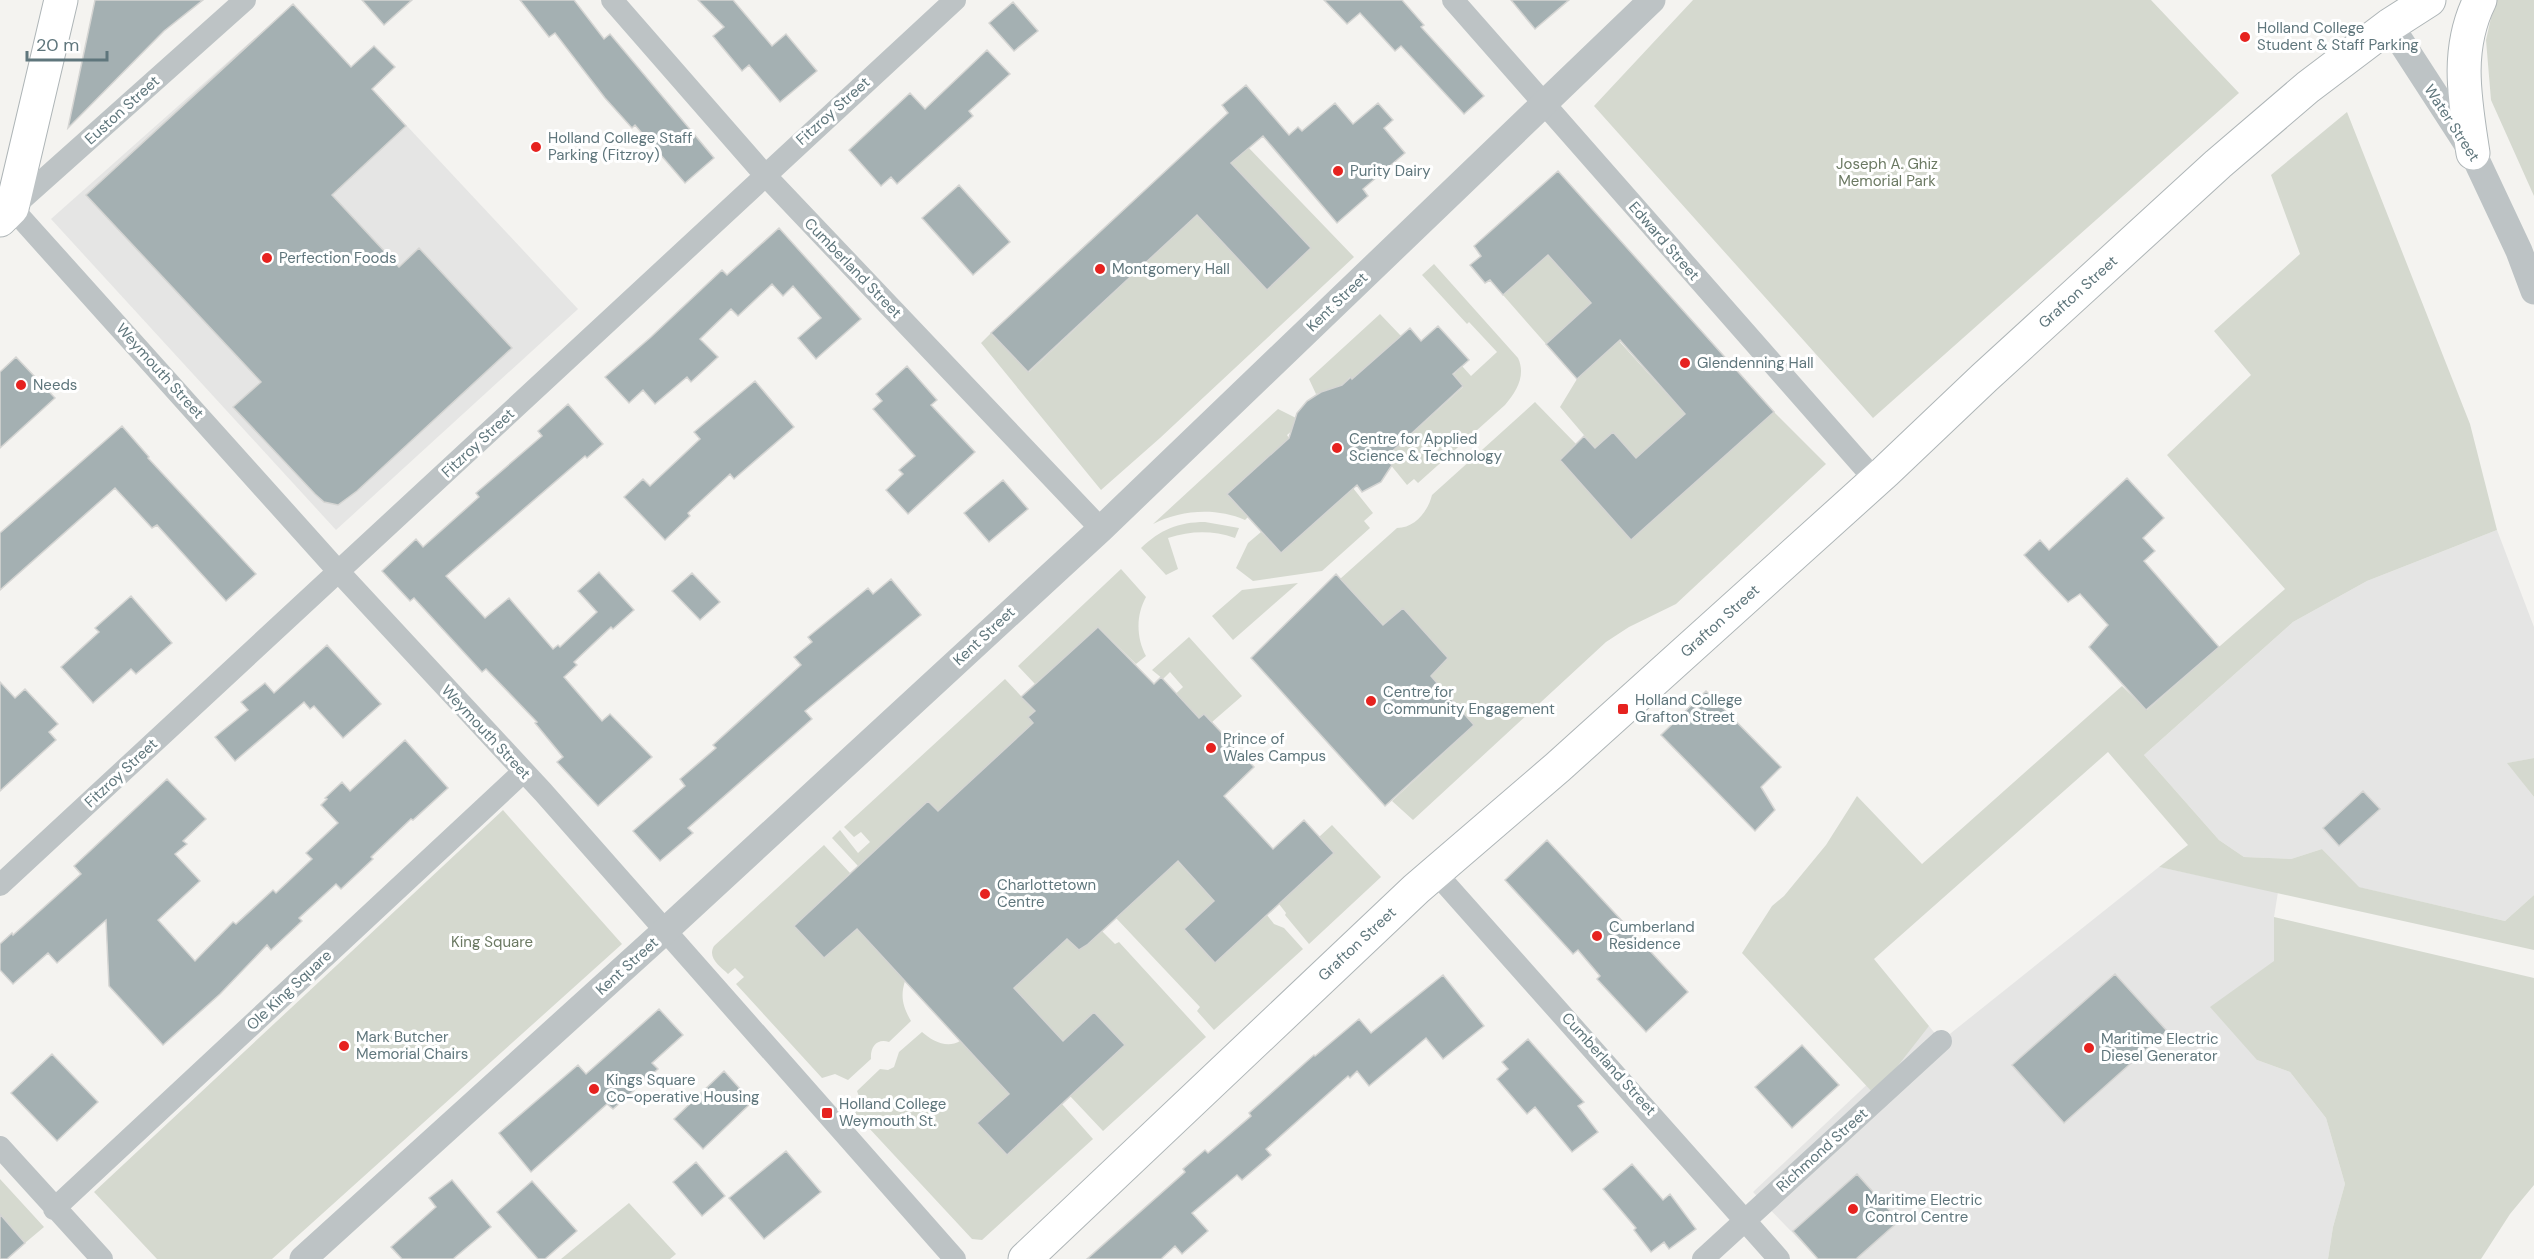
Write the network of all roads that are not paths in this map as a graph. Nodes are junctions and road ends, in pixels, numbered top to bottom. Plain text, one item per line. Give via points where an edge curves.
1 (61, 0) edge
2 (245, 0) edge
3 (612, 0) edge
4 (955, 0) edge
5 (1453, 0) edge
6 (1652, 0) edge
7 (2429, 0) edge
8 (2480, 0) edge
9 (2390, 25) junction
10 (1544, 105) junction
11 (2474, 153) junction
12 (764, 174) junction
13 (6, 214) edge
14 (2534, 291) edge
15 (1875, 481) junction
16 (1101, 529) junction
17 (338, 571) junction
18 (523, 772) junction
19 (1436, 872) junction
20 (0, 885) edge
21 (666, 930) junction
22 (1941, 1041) dead end
23 (0, 1147) edge
24 (54, 1209) junction
25 (1746, 1220) junction
26 (102, 1259) edge
27 (303, 1259) edge
28 (955, 1259) edge
29 (1025, 1259) edge
30 (1703, 1259) edge
31 (1779, 1259) edge

1 - 13 main road
2 - 13 street, Euston Street
3 - 12 street, Cumberland Street
4 - 12 street, Fitzroy Street
5 - 10 street, Edward Street
6 - 10 street, Kent Street
7 - 9 main road, Grafton Street
8 - 11 main road via 2471,20 2463,59 2463,86
9 - 11 street, Water Street
9 - 15 main road, Grafton Street via 2308,87 2218,164
10 - 15 street, Edward Street
10 - 16 street, Kent Street
11 - 14 street, Water Street
12 - 16 street, Cumberland Street
12 - 17 street, Fitzroy Street
13 - 17 street, Weymouth Street
15 - 19 main road, Grafton Street
16 - 21 street, Kent Street
17 - 18 street, Weymouth Street
17 - 20 street, Fitzroy Street
18 - 21 street, Weymouth Street
18 - 24 street, Ole King Square
19 - 25 street, Cumberland Street
19 - 29 main road, Grafton Street
21 - 27 street, Kent Street
21 - 28 street, Weymouth Street
22 - 25 street, Richmond Street
23 - 24 street
24 - 26 street
25 - 30 street, Richmond Street
25 - 31 street, Cumberland Street

